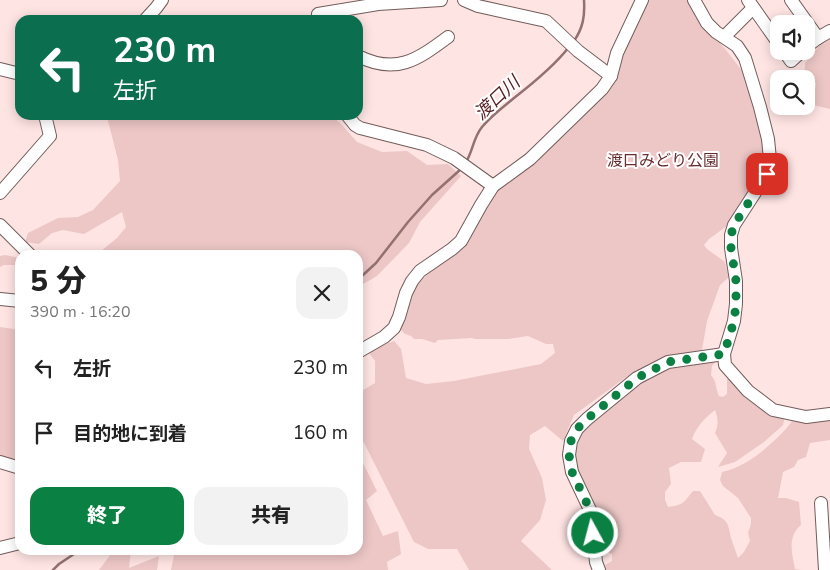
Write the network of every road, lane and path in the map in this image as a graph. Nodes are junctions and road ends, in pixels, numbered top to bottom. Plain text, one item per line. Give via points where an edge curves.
1 (162, 0) edge
2 (441, 0) edge
3 (464, 0) edge
4 (642, 0) edge
5 (694, 0) edge
6 (791, 0) edge
7 (751, 3) edge
8 (149, 15) edge
9 (318, 15) edge
10 (830, 30) edge
11 (770, 31) edge
12 (448, 37) dead end
13 (724, 37) junction
14 (818, 38) junction
15 (815, 40) edge
16 (363, 58) edge
17 (0, 69) edge
18 (15, 73) edge
19 (611, 76) junction
20 (46, 120) edge
21 (351, 120) edge
22 (493, 186) junction
23 (0, 193) edge
24 (0, 225) edge
25 (25, 250) edge
26 (0, 299) edge
27 (15, 300) edge
28 (363, 349) edge
29 (724, 354) junction
30 (830, 414) edge
31 (0, 462) edge
32 (15, 466) edge
33 (821, 503) dead end
34 (15, 544) edge
35 (0, 548) edge
36 (599, 570) edge
37 (825, 570) edge

1 - 8 street
2 - 9 street via 378,4
3 - 19 street via 546,21
4 - 19 street via 617,53
5 - 13 street via 707,23
6 - 14 street
7 - 11 street
7 - 13 street
10 - 14 street
12 - 16 street via 426,54 401,64 382,65
13 - 29 street via 737,46 745,58 768,139 770,159 767,174 731,235 736,304
14 - 15 street
17 - 18 street
19 - 22 street via 602,89 530,159
20 - 23 street via 50,136
21 - 22 street via 360,128 427,145 454,158
22 - 28 street via 461,241 420,271 412,281 394,328
24 - 25 street
26 - 27 street
29 - 30 street via 726,365 748,391 774,410 806,417
29 - 36 street via 668,362 637,378 577,429 569,455 572,472 592,514
31 - 32 street
33 - 37 street
34 - 35 street

